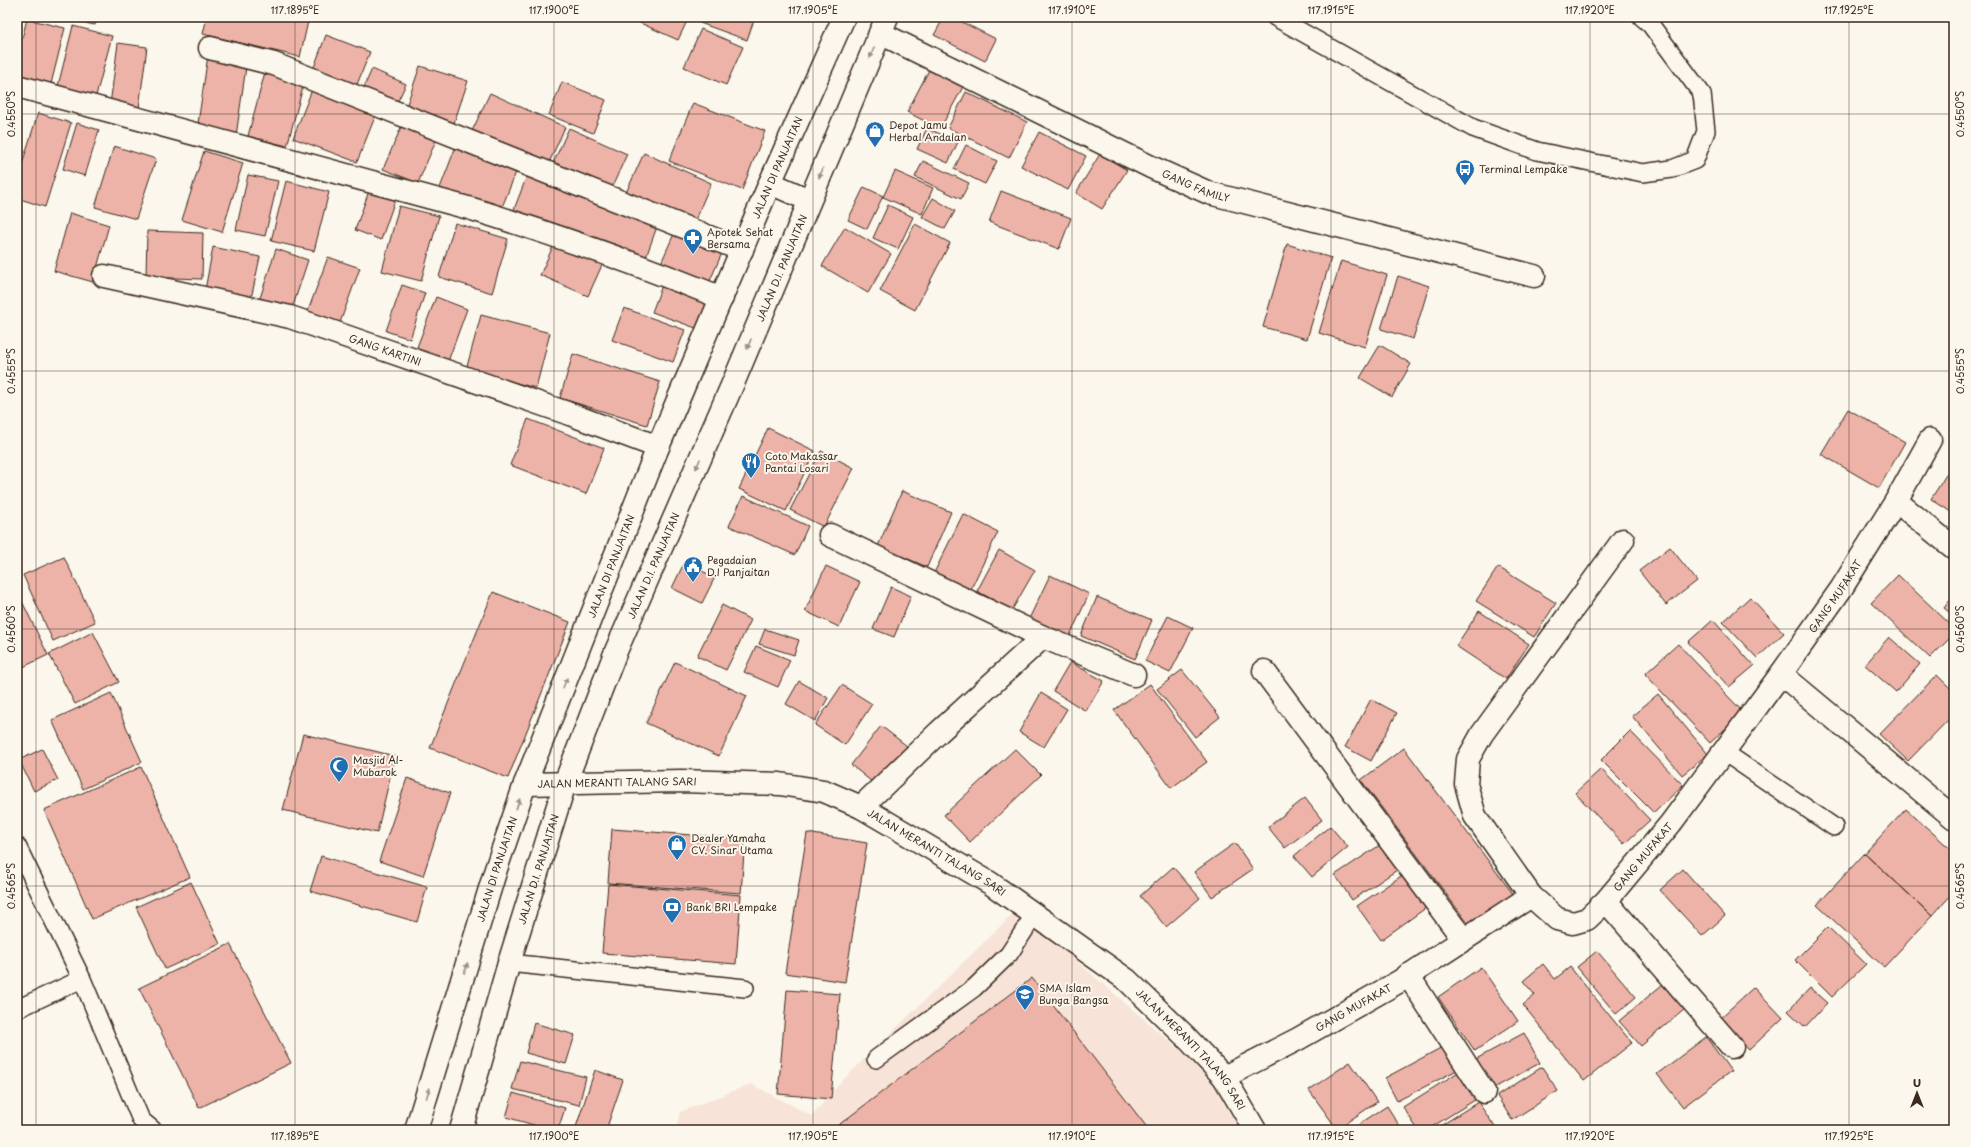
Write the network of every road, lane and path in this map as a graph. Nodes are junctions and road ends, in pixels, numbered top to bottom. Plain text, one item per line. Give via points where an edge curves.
1 (844, 17) edge
2 (1274, 17) edge
3 (1642, 17) edge
4 (883, 25) edge
5 (210, 48) dead end
6 (17, 86) edge
7 (770, 183) junction
8 (809, 200) junction
9 (742, 250) junction
10 (104, 276) dead end
11 (1534, 276) dead end
12 (722, 298) junction
13 (1930, 440) dead end
14 (658, 448) junction
15 (1896, 501) junction
16 (830, 536) dead end
17 (1623, 540) dead end
18 (1954, 548) edge
19 (1043, 637) junction
20 (1264, 671) dead end
21 (1781, 674) junction
22 (1134, 675) dead end
23 (1724, 752) junction
24 (565, 783) junction
25 (525, 784) junction
26 (861, 807) junction
27 (1954, 818) edge
28 (1834, 827) dead end
29 (17, 846) edge
30 (1531, 896) junction
31 (1606, 901) junction
32 (1035, 914) junction
33 (1463, 939) junction
34 (509, 963) junction
35 (1408, 975) junction
36 (82, 978) junction
37 (746, 988) dead end
38 (17, 1009) edge
39 (1732, 1048) dead end
40 (876, 1059) dead end
41 (1224, 1077) junction
42 (1484, 1092) dead end
43 (144, 1126) edge
44 (416, 1130) edge
45 (461, 1130) edge
46 (1255, 1130) edge

1 - 7 main road, JALAN DI PANJAITAN
2 - 3 lane via 1473,128 1537,150 1643,173 1672,168 1695,160 1706,131 1702,94 1650,24
4 -> 8 main road, JALAN D.I. PANJAITAN
4 - 11 main road, GANG FAMILY via 1151,167 1209,193
5 - 9 main road via 274,64
6 - 12 main road via 539,229
7 - 8 main road
7 - 9 main road, JALAN DI PANJAITAN
8 -> 24 main road, JALAN D.I. PANJAITAN via 734,381 616,651
9 - 12 main road, JALAN DI PANJAITAN
10 - 14 main road, GANG KARTINI via 290,317
12 - 14 main road, JALAN DI PANJAITAN
13 - 15 main road, GANG MUFAKAT
25 -> 14 main road, JALAN DI PANJAITAN
15 - 18 main road
15 - 21 main road, GANG MUFAKAT via 1841,590
16 - 19 main road
17 - 30 main road via 1482,734 1468,759 1466,784 1475,816
19 - 22 main road
19 - 26 main road
20 - 33 main road
21 - 23 main road, GANG MUFAKAT
21 - 27 main road
23 - 28 lane
23 - 31 main road, GANG MUFAKAT via 1671,823
24 - 25 main road, JALAN MERANTI TALANG SARI
24 - 26 main road, JALAN MERANTI TALANG SARI via 681,781 780,784 824,791
24 - 34 main road, JALAN D.I. PANJAITAN
44 -> 25 main road, JALAN DI PANJAITAN via 496,869
26 - 32 main road, JALAN MERANTI TALANG SARI via 990,883
29 - 36 lane
30 - 31 main road, GANG MUFAKAT via 1557,919 1573,923 1587,919
30 - 33 main road, GANG MUFAKAT
31 - 39 main road
32 - 40 lane via 1009,954 974,988
32 - 41 main road, JALAN MERANTI TALANG SARI via 1127,980
33 - 35 main road, GANG MUFAKAT
34 - 37 lane
34 - 45 main road, JALAN D.I. PANJAITAN
35 - 41 main road, GANG MUFAKAT via 1305,1035
35 - 42 main road
36 - 38 lane
36 - 43 lane
41 - 46 main road, JALAN MERANTI TALANG SARI

